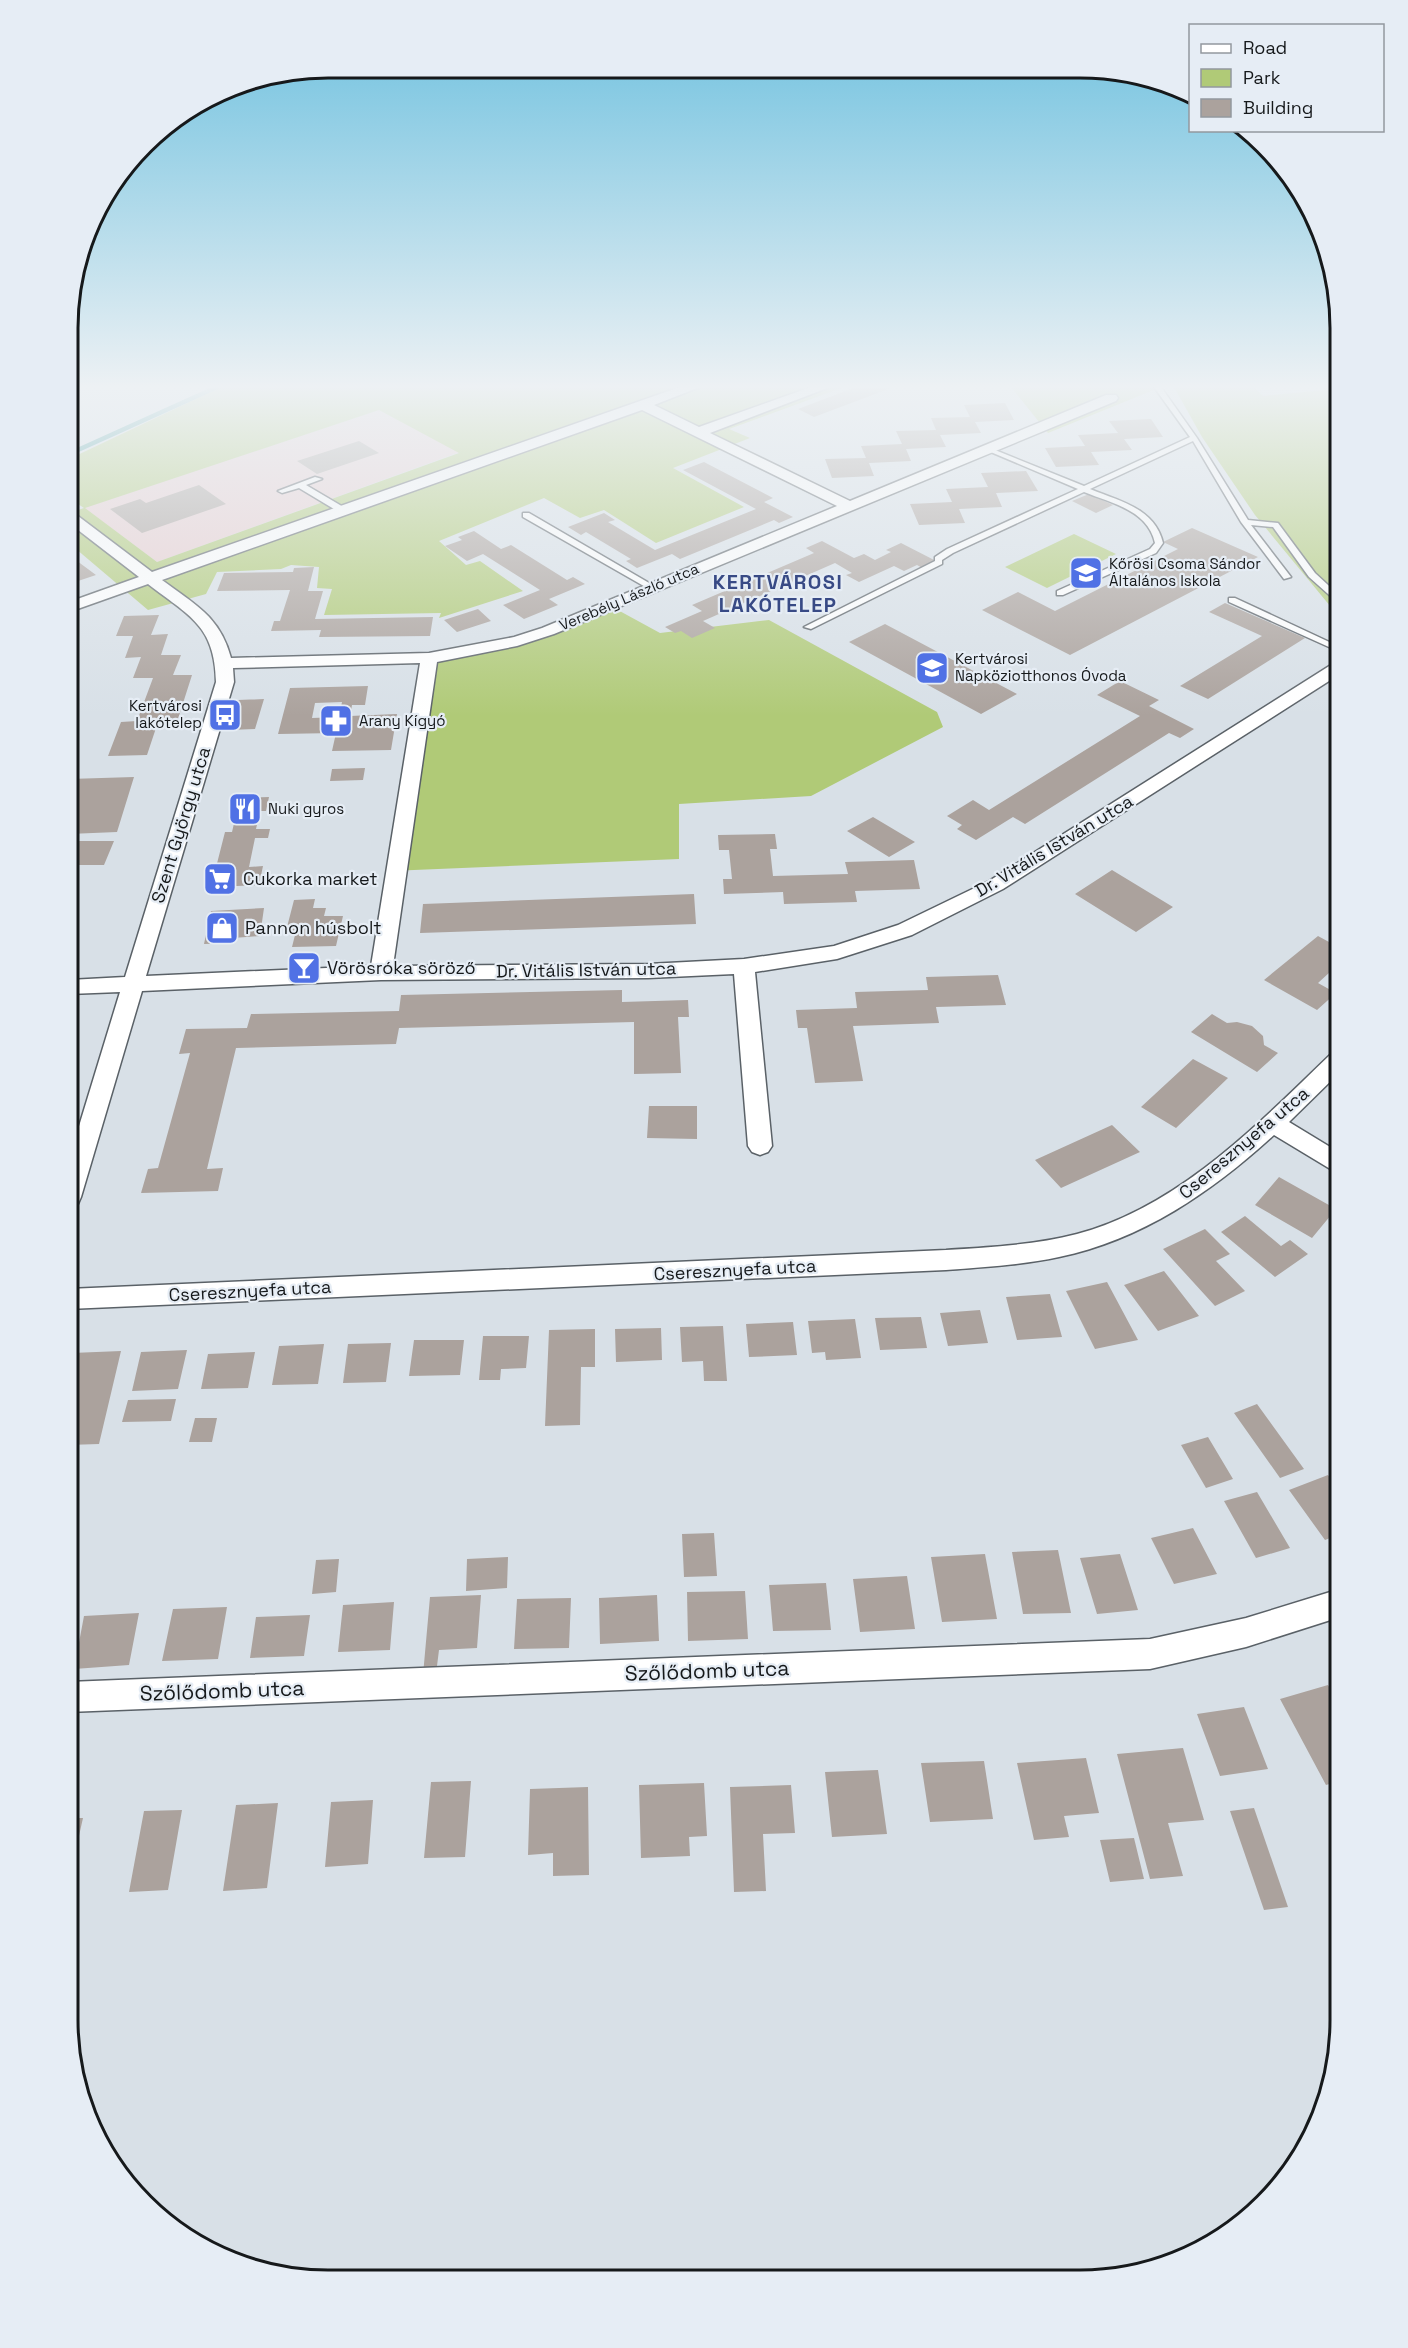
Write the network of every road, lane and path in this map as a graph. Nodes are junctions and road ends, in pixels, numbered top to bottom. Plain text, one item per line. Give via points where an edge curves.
1 (319, 497) edge
2 (380, 497) edge
3 (830, 497) edge
4 (872, 497) edge
5 (1068, 497) edge
6 (1101, 497) edge
7 (1230, 497) edge
8 (849, 506) junction
9 (342, 510) junction
10 (526, 515) dead end
11 (1245, 522) junction
12 (78, 523) edge
13 (151, 577) junction
14 (1287, 577) dead end
15 (652, 587) junction
16 (1330, 591) edge
17 (1060, 593) dead end
18 (1232, 600) dead end
19 (78, 604) edge
20 (808, 627) dead end
21 (1330, 645) edge
22 (429, 658) junction
23 (225, 663) junction
24 (1330, 674) edge
25 (744, 966) junction
26 (381, 973) junction
27 (132, 984) junction
28 (78, 987) edge
29 (1330, 1069) edge
30 (1273, 1123) junction
31 (760, 1146) dead end
32 (1330, 1158) edge
33 (78, 1167) edge
34 (78, 1299) edge
35 (1330, 1607) edge
36 (78, 1697) edge

1 - 9 lane
2 - 9 street
3 - 8 street
4 - 8 street, Verebély László utca
5 - 20 lane via 950,551 939,562
6 - 17 lane via 1143,515 1160,543 1153,551
7 - 11 lane
8 - 15 street, Verebély László utca
9 - 13 street
10 - 15 lane
11 - 14 lane
11 - 16 lane via 1275,525 1312,575
12 - 13 street, Szent György utca
13 - 19 street
13 - 23 street, Szent György utca via 206,621
15 - 22 street, Verebély László utca via 548,631
18 - 21 lane
22 - 23 street, Verebély László utca
22 - 26 street
23 - 27 street, Szent György utca via 225,682
24 - 25 street, Dr. Vitális István utca via 996,885 871,943 796,960
25 - 26 street, Dr. Vitális István utca
25 - 31 street
26 - 27 street, Dr. Vitális István utca
27 - 28 street, Dr. Vitális István utca
27 - 33 street, Szent György utca
29 - 30 street, Cseresznyefa utca
30 - 32 street
30 - 34 street, Cseresznyefa utca via 1196,1186 1132,1224 1093,1239 1009,1255
35 - 36 street, Szőlődomb utca via 1230,1638 1150,1654

